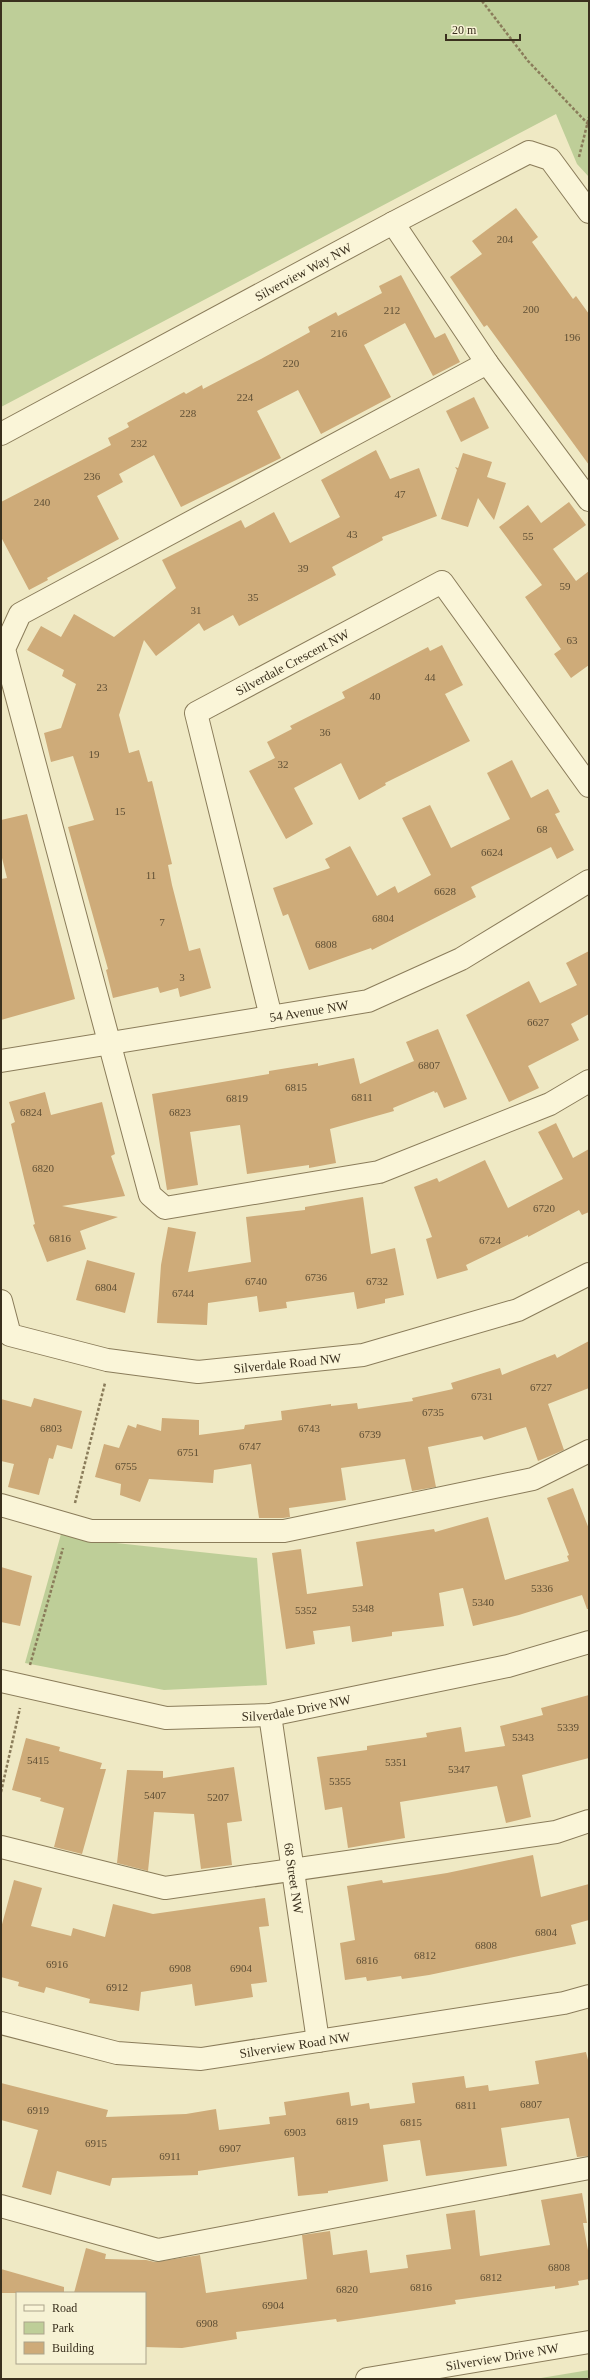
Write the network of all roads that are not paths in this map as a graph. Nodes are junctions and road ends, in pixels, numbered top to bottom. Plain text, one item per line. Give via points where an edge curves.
1 (589, 212) edge
2 (393, 223) junction
3 (486, 363) junction
4 (1, 434) edge
5 (589, 500) edge
6 (589, 786) edge
7 (589, 881) edge
8 (271, 1017) junction
9 (109, 1045) junction
10 (1, 1061) edge
11 (589, 1081) edge
12 (589, 1274) edge
13 (1, 1301) edge
14 (589, 1451) edge
15 (1, 1505) edge
16 (589, 1642) edge
17 (1, 1682) edge
18 (270, 1715) junction
19 (589, 1821) edge
20 (1, 1847) edge
21 (292, 1871) junction
22 (589, 1996) edge
23 (1, 2023) edge
24 (318, 2041) junction
25 (589, 2168) edge
26 (1, 2206) edge
27 (589, 2342) edge
28 (368, 2379) edge

1 - 2 street, Silverview Way NW via 550,159 529,152
2 - 3 street
2 - 4 street, Silverview Way NW
3 - 5 street
3 - 9 street via 20,614 4,648
6 - 8 street, Silverdale Crescent NW via 442,582 196,713
7 - 8 street, 54 Avenue NW via 461,959 368,1001
8 - 9 street, 54 Avenue NW
9 - 10 street, 54 Avenue NW
9 - 11 street via 150,1195 165,1208 379,1172 550,1104
12 - 13 street, Silverdale Road NW via 518,1310 363,1355 198,1372 107,1360 10,1335
14 - 15 street via 533,1480 284,1531 91,1531
16 - 18 street, Silverdale Drive NW via 508,1666
17 - 18 street, Silverdale Drive NW via 166,1718
18 - 21 street, 68 Street NW
19 - 21 street via 556,1832
20 - 21 street via 165,1888
21 - 24 street, 68 Street NW
22 - 24 street, Silverview Road NW via 564,2003
23 - 24 street, Silverview Road NW via 117,2053 201,2059
25 - 26 street via 158,2250
27 - 28 street, Silverview Drive NW

